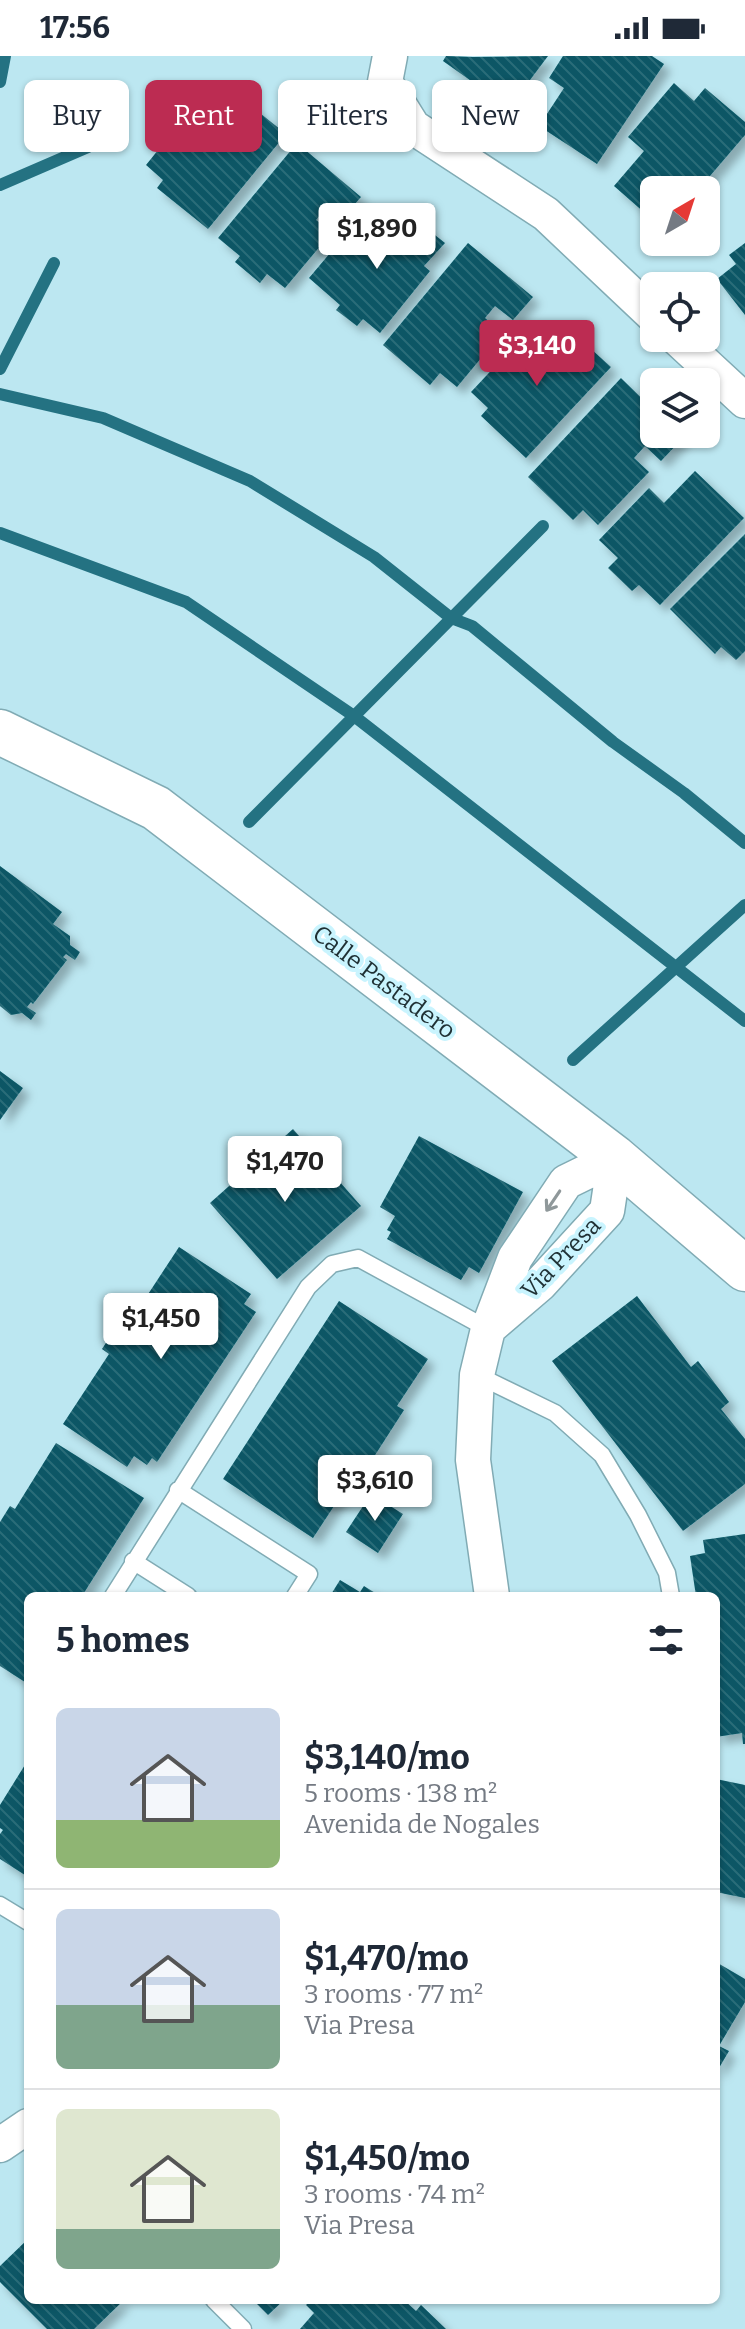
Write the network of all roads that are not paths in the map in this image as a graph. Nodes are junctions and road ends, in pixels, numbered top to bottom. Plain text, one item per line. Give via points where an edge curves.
1 (387, 69) edge
2 (640, 303) edge
3 (692, 352) edge
4 (745, 401) edge
5 (0, 732) edge
6 (615, 1158) junction
7 (745, 1269) edge
8 (488, 1329) junction
9 (477, 1375) junction
10 (178, 1490) junction
11 (133, 1561) junction
12 (115, 1592) edge
13 (182, 1592) edge
14 (298, 1592) edge
15 (491, 1592) edge
16 (670, 1592) edge
17 (0, 1905) edge
18 (24, 1920) edge
19 (24, 2129) edge
20 (0, 2145) edge
21 (218, 2304) edge
22 (243, 2329) edge

1 - 2 street via 413,127 546,214
3 - 4 street
5 - 6 street, Calle Pastadero via 156,808
6 - 7 street, Calle Pastadero
6 - 8 street, Via Presa via 607,1211 540,1284
6 -> 8 street, Via Presa via 566,1182 515,1258
8 - 9 street, Via Presa
8 - 10 lane via 358,1258 332,1264 308,1287
9 - 15 street, Via Presa via 473,1460
9 - 16 lane via 555,1413 602,1455 667,1573
10 - 11 lane
10 - 14 lane via 309,1574
11 - 12 lane
11 - 13 lane
17 - 18 lane
19 - 20 street
21 - 22 lane

